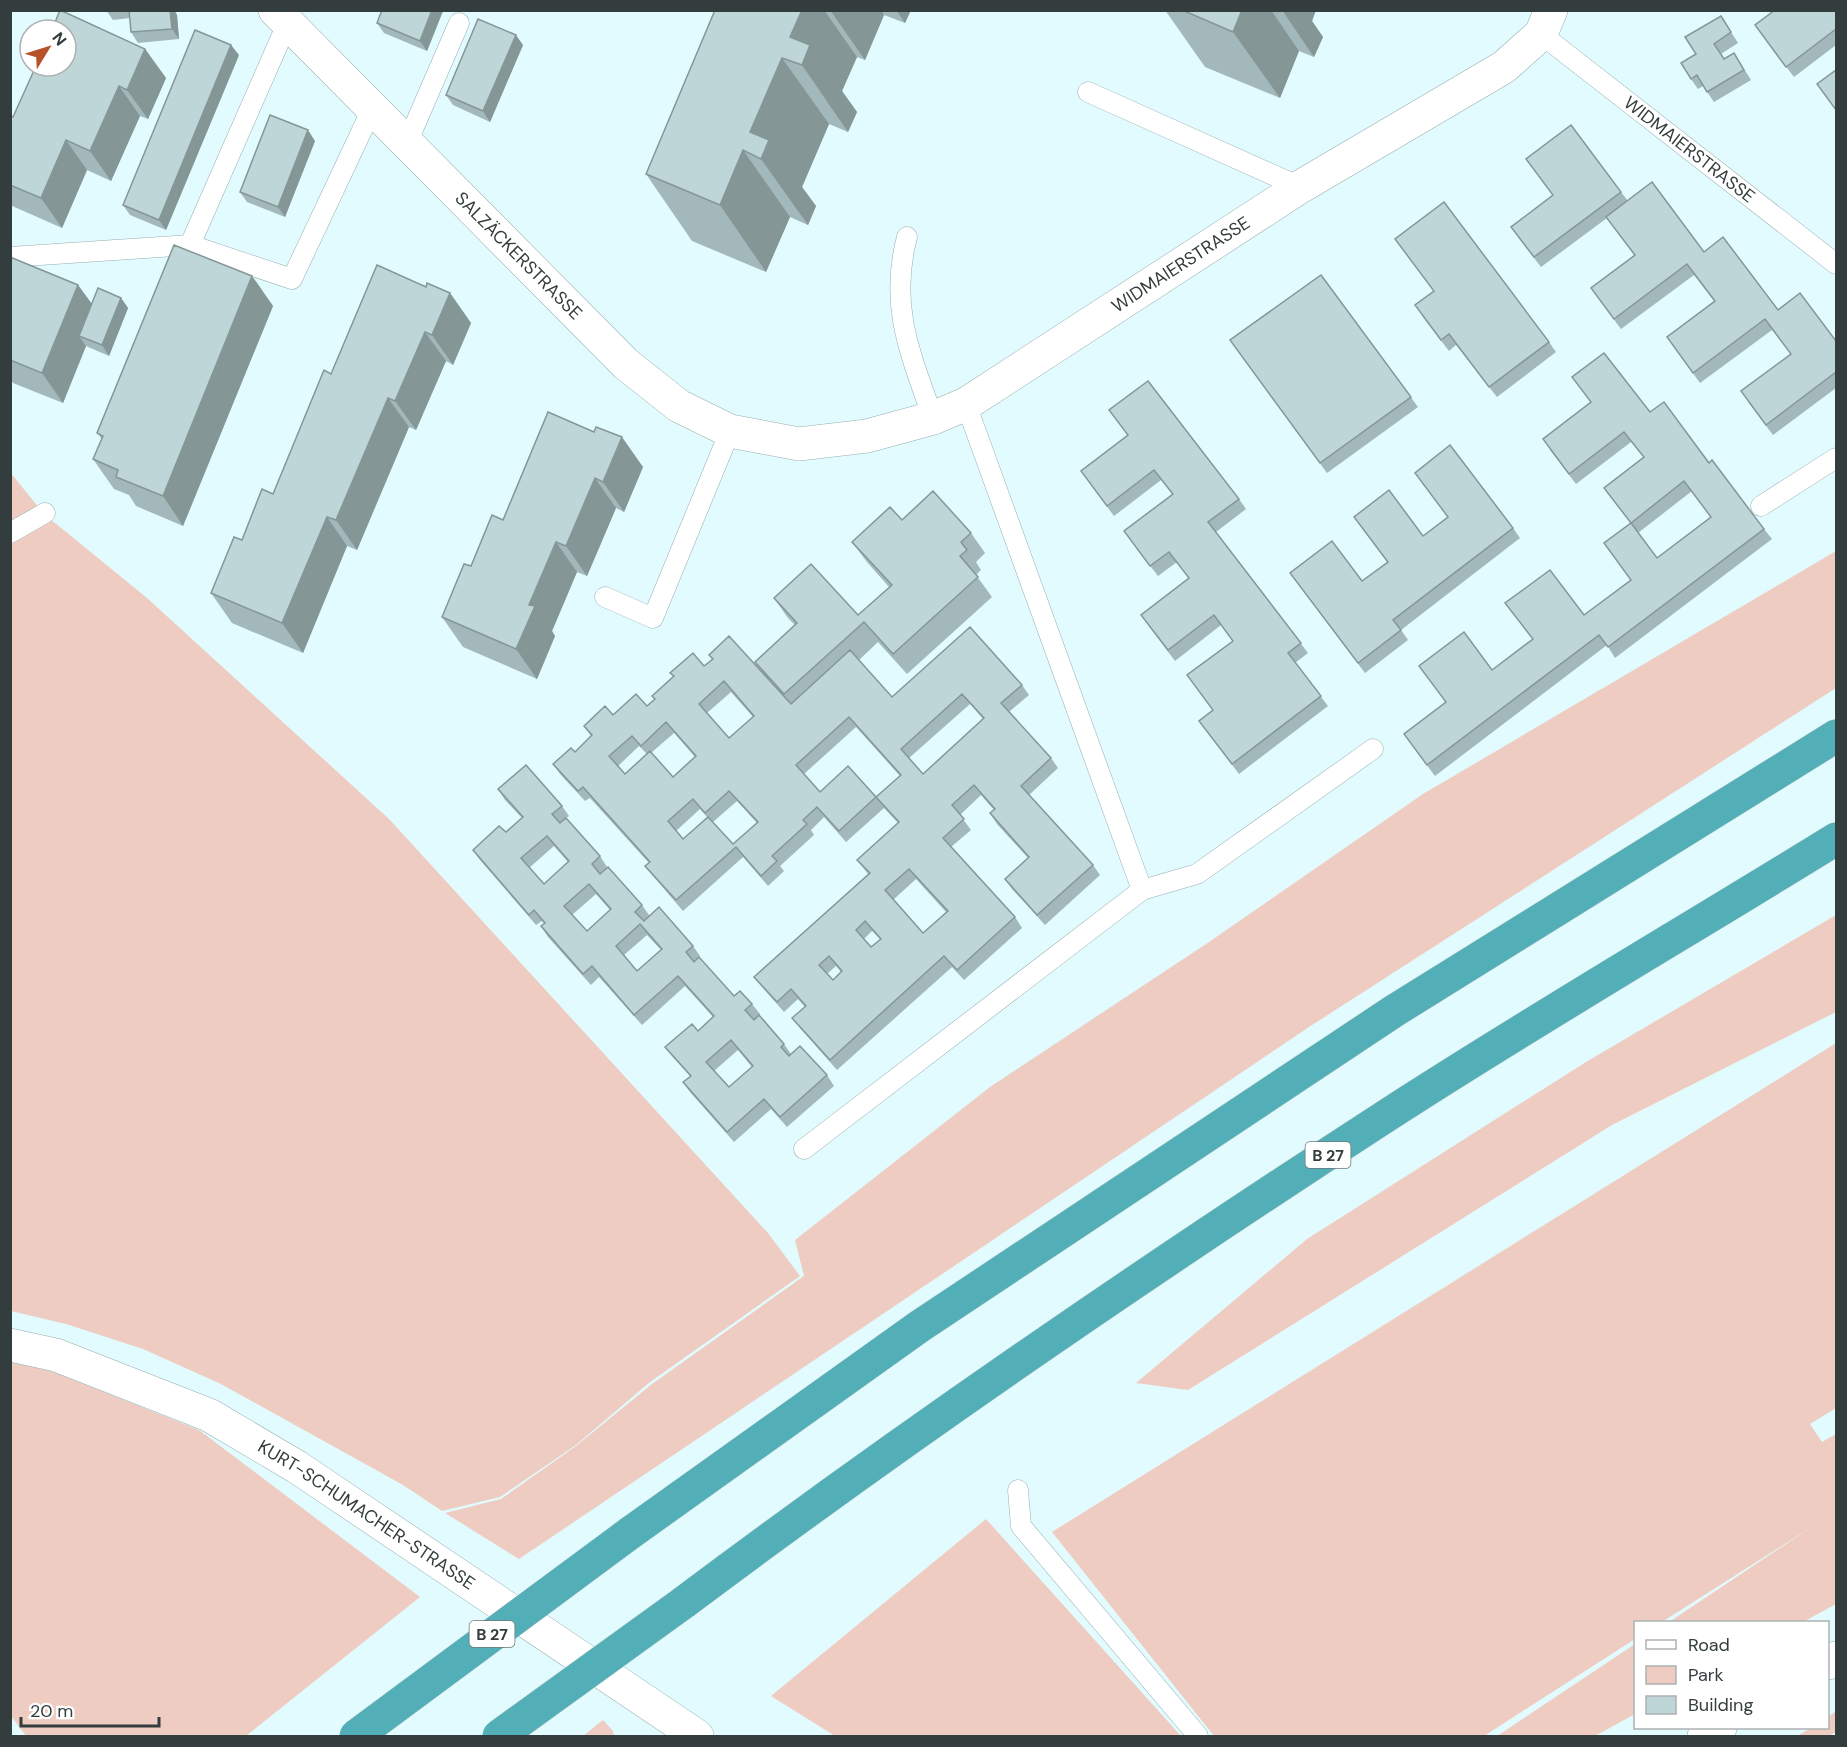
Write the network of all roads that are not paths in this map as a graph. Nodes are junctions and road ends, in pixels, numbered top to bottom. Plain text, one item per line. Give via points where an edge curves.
1 (281, 17) edge
2 (1546, 22) edge
3 (459, 23) dead end
4 (1088, 92) dead end
5 (372, 108) junction
6 (408, 143) junction
7 (1300, 187) junction
8 (907, 237) dead end
9 (190, 245) junction
10 (10, 257) edge
11 (1836, 264) edge
12 (966, 404) junction
13 (933, 418) junction
14 (730, 431) junction
15 (799, 444) joint
16 (1836, 458) edge
17 (1761, 506) dead end
18 (45, 513) dead end
19 (10, 533) edge
20 (605, 597) dead end
21 (1836, 736) edge
22 (1373, 749) dead end
23 (1836, 839) edge
24 (1142, 890) junction
25 (804, 1149) dead end
26 (10, 1345) edge
27 (1018, 1490) dead end
28 (1718, 1729) edge
29 (677, 1731) edge
30 (356, 1737) edge
31 (499, 1737) edge
32 (1198, 1737) edge
33 (1704, 1737) edge

1 - 5 street, SALZÄCKERSTRASSE
1 - 9 lane
2 - 7 street, WIDMAIERSTRASSE via 1504,67
2 - 11 lane, WIDMAIERSTRASSE
3 - 6 lane
4 - 7 lane
5 - 6 street, SALZÄCKERSTRASSE
5 - 9 lane via 292,279
6 - 14 street, SALZÄCKERSTRASSE via 626,364 679,405
7 - 12 street, WIDMAIERSTRASSE
8 - 13 lane via 899,300 909,351
9 - 10 lane
12 - 13 street, WIDMAIERSTRASSE
12 - 24 lane
13 - 15 street, WIDMAIERSTRASSE via 867,436
14 - 15 street, SALZÄCKERSTRASSE
14 - 20 lane via 653,618
16 - 17 lane
18 - 19 lane
21 - 30 highway, B 27, bridge via 1384,1017 920,1326 630,1533
22 - 24 lane via 1197,874
23 - 31 highway, B 27, bridge via 1368,1128 931,1422
24 - 25 lane
26 - 29 street, KURT-SCHUMACHER-STRASSE via 56,1355 209,1415 297,1467
27 - 32 lane via 1021,1526
28 - 33 street

